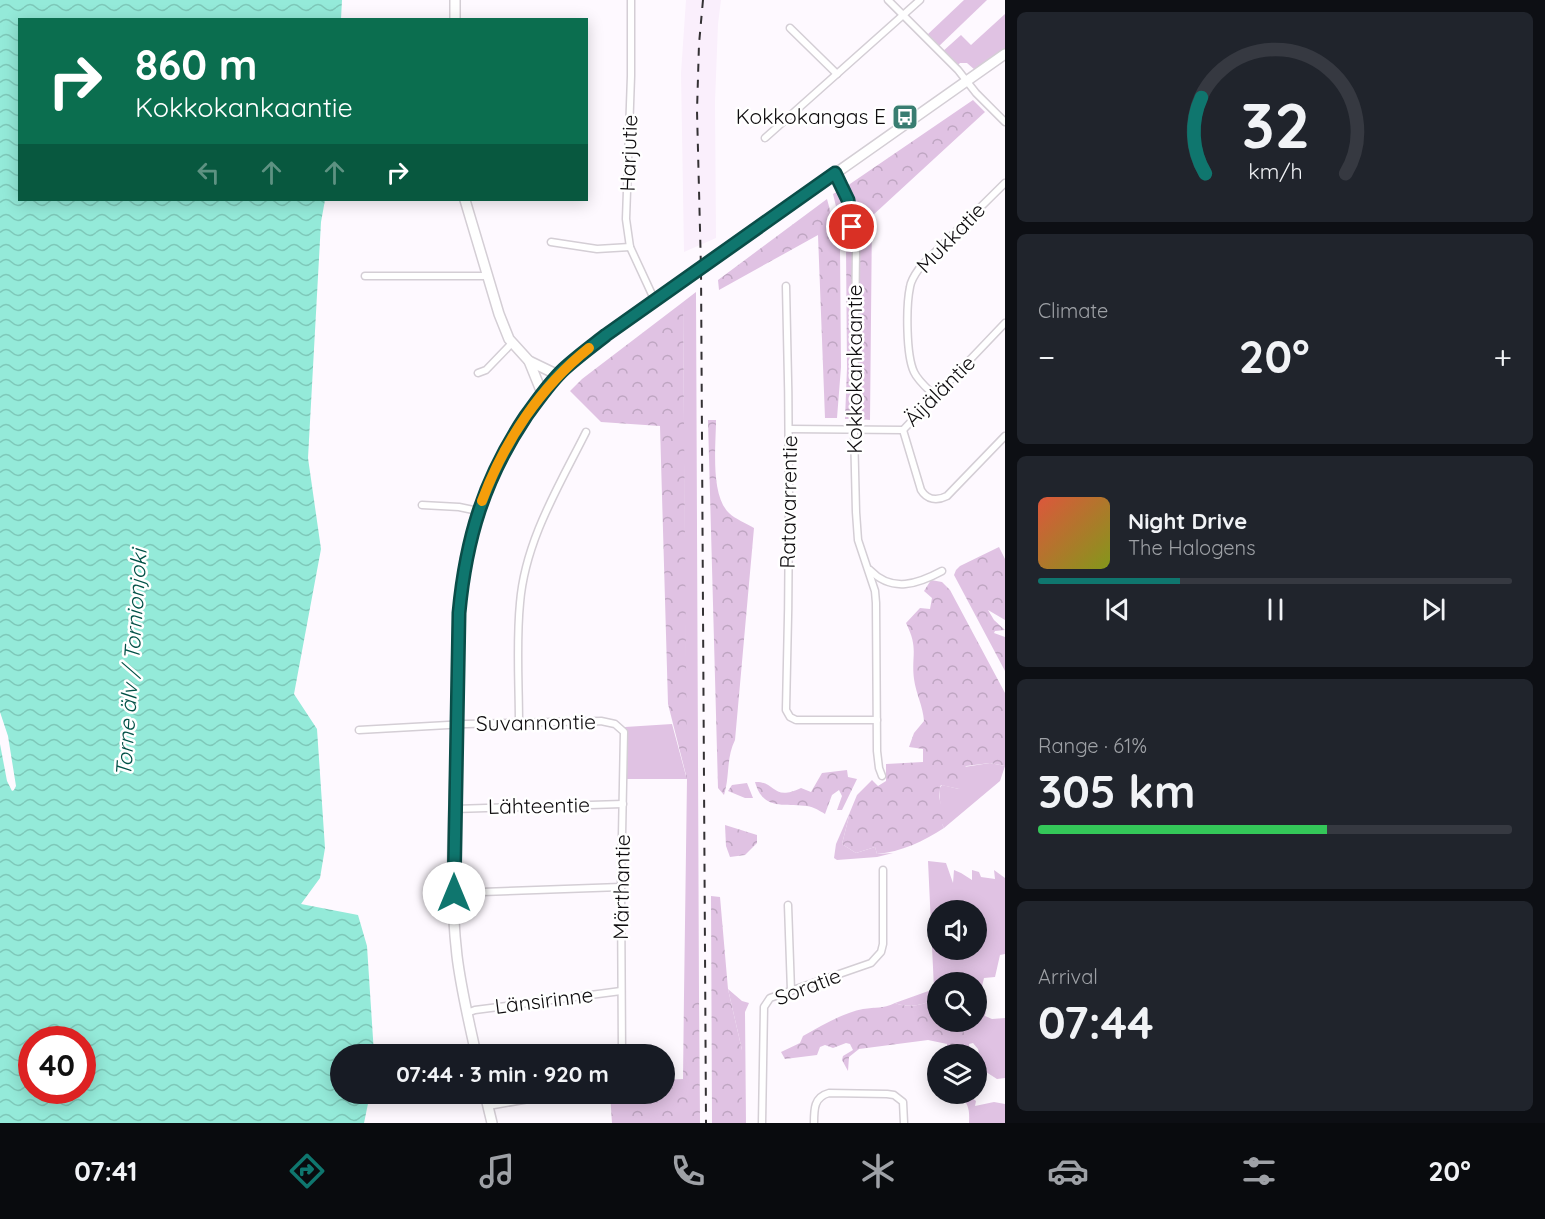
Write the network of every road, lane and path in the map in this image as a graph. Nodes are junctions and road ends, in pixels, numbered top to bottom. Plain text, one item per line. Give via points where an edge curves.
1 (455, 0) edge
2 (621, 0) edge
3 (888, 0) edge
4 (920, 0) edge
5 (631, 1) edge
6 (903, 16) junction
7 (455, 18) edge
8 (790, 28) dead end
9 (1005, 54) edge
10 (837, 74) junction
11 (967, 81) junction
12 (1005, 122) edge
13 (765, 138) dead end
14 (835, 173) junction
15 (1005, 183) edge
16 (465, 201) edge
17 (550, 242) dead end
18 (630, 247) junction
19 (365, 276) dead end
20 (487, 276) junction
21 (786, 286) dead end
22 (655, 301) junction
23 (1004, 325) edge
24 (512, 343) junction
25 (529, 361) junction
26 (478, 373) dead end
27 (558, 375) junction
28 (542, 393) junction
29 (936, 397) junction
30 (790, 429) junction
31 (854, 429) junction
32 (903, 430) junction
33 (586, 432) dead end
34 (1005, 436) edge
35 (422, 505) dead end
36 (478, 511) junction
37 (867, 568) junction
38 (942, 571) dead end
39 (877, 720) junction
40 (519, 724) junction
41 (615, 724) joint
42 (457, 725) junction
43 (359, 730) dead end
44 (882, 776) dead end
45 (623, 804) junction
46 (454, 809) junction
47 (883, 870) dead end
48 (621, 887) junction
49 (454, 893) junction
50 (788, 905) dead end
51 (621, 991) junction
52 (791, 991) junction
53 (467, 1013) junction
54 (474, 1044) edge
55 (622, 1044) edge
56 (500, 1104) edge
57 (488, 1106) joint
58 (492, 1123) edge
59 (762, 1123) edge
60 (814, 1123) edge
61 (904, 1123) edge

1 - 7 street
2 - 5 street
3 - 6 street
4 - 6 street
5 - 18 street, Harjutie via 626,219
6 - 10 street
6 - 11 street
8 - 10 street
9 - 11 street
10 - 13 street
11 - 12 street
11 - 14 street
14 - 22 street
14 - 31 street, Kokkokankaantie via 848,200 856,247
15 - 29 street, Mukkatie via 921,266 910,287 910,363 915,375
16 - 20 street
17 - 18 street via 597,249
18 - 22 street, Harjutie
19 - 20 street
20 - 24 street
21 - 30 street, Ratavarrentie
22 - 27 street
23 - 29 street, Äijäläntie
24 - 25 street
24 - 26 street via 486,370
25 - 27 street
25 - 28 street
27 - 28 street
28 - 36 street via 497,463
29 - 32 street, Äijäläntie
30 - 31 street, Äijäläntie
30 - 39 street, Ratavarrentie via 786,710 796,720
31 - 32 street, Äijäläntie
31 - 37 street, Kokkokankaantie via 857,529
32 - 34 street via 921,490 931,499 947,496
33 - 40 street via 541,521 527,567 519,613
35 - 36 street
36 - 42 street via 462,575
37 - 38 street via 880,579 901,586 922,582
37 - 39 street, Kokkokankaantie via 876,603
39 - 44 street, Kokkokankaantie
40 - 41 street, Suvannontie
40 - 42 street, Suvannontie
41 - 45 street, Märthantie via 624,732
42 - 43 street, Suvannontie
42 - 46 street
45 - 46 street, Lähteentie
45 - 48 street, Märthantie
46 - 49 street
47 - 52 street, Soratie via 883,944 877,958
48 - 49 street
48 - 51 street, Märthantie
49 - 53 street via 457,958
50 - 52 street
51 - 53 street, Länsirinne
51 - 55 street, Märthantie
52 - 59 street, Soratie via 770,999 762,1013
53 - 54 street
56 - 57 street
57 - 58 street
60 - 61 street via 815,1105 824,1095 887,1094 901,1100

